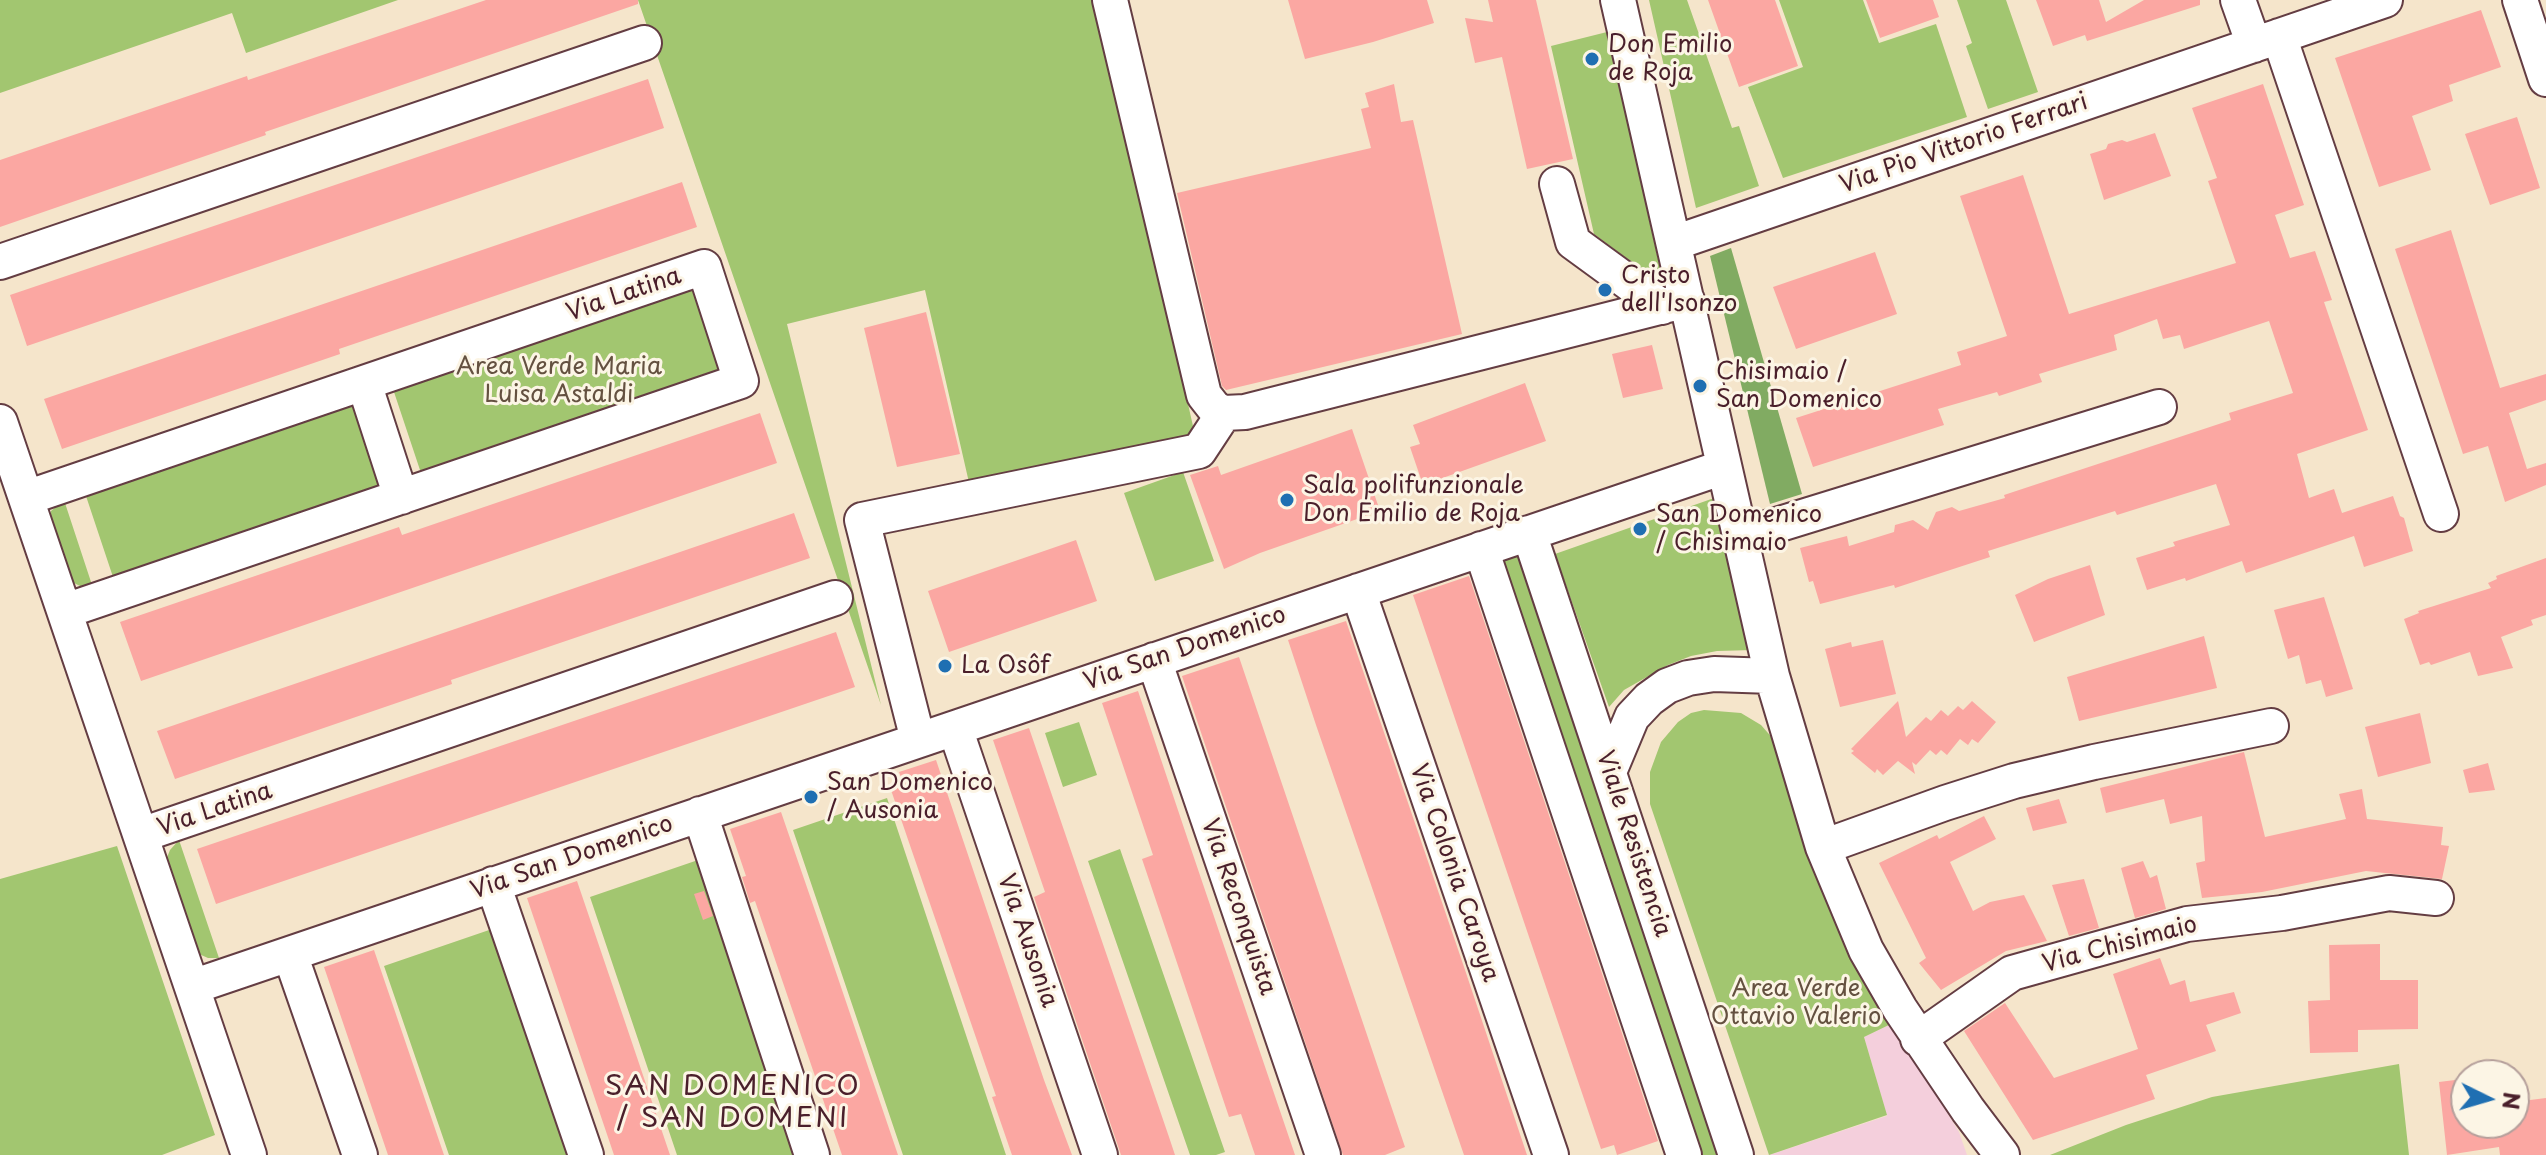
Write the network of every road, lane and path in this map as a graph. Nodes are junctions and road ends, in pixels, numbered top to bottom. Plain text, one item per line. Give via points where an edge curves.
1 (1110, 0) edge
2 (1618, 0) edge
3 (2238, 0) edge
4 (2385, 0) edge
5 (2520, 0) edge
6 (2266, 41) junction
7 (644, 43) dead end
8 (2546, 79) edge
9 (1557, 184) dead end
10 (1674, 243) junction
11 (0, 262) edge
12 (1674, 303) junction
13 (364, 383) junction
14 (2159, 407) dead end
15 (1224, 413) junction
16 (0, 422) edge
17 (1724, 467) junction
18 (401, 497) junction
19 (26, 498) junction
20 (2441, 514) dead end
21 (1529, 533) junction
22 (1741, 536) junction
23 (1481, 549) junction
24 (1358, 591) junction
25 (835, 598) dead end
26 (65, 611) junction
27 (1154, 660) junction
28 (1772, 676) junction
29 (2271, 726) dead end
30 (955, 728) junction
31 (918, 740) junction
32 (1609, 772) junction
33 (700, 814) junction
34 (141, 835) junction
35 (1823, 847) junction
36 (493, 884) junction
37 (2436, 898) dead end
38 (290, 954) junction
39 (192, 987) junction
40 (1918, 1039) junction
41 (249, 1155) edge
42 (360, 1155) edge
43 (586, 1155) edge
44 (812, 1155) edge
45 (1100, 1155) edge
46 (1323, 1155) edge
47 (1551, 1155) edge
48 (1684, 1155) edge
49 (1736, 1155) edge
50 (2002, 1155) edge

1 - 15 street via 1204,395
2 - 10 street
3 - 6 street
4 - 6 street, Via Pio Vittorio Ferrari
5 - 8 street
6 - 10 street, Via Pio Vittorio Ferrari
6 - 20 street
7 - 11 street
9 - 12 street via 1573,242
10 - 12 street
12 - 15 street via 1245,412
12 - 17 street
13 - 18 street
13 - 18 street, Via Latina via 704,267 741,381
13 - 19 street, Via Latina
14 - 22 street
15 - 31 street via 1199,451 862,520
16 - 19 street, Via Latina
17 - 21 street, Via San Domenico
17 - 22 street
18 - 26 street, Via Latina
19 - 26 street, Via Latina
21 - 23 street, Via San Domenico
21 - 32 street, Viale Resistencia
22 - 28 street
23 - 24 street, Via San Domenico
23 - 48 street, Viale Resistencia
24 - 27 street, Via San Domenico
24 - 47 street, Via Colonia Caroya
25 - 34 street, Via Latina
26 - 34 street, Via Latina
27 - 30 street, Via San Domenico
27 - 46 street, Via Reconquista
28 - 32 street via 1714,674 1667,686 1632,717
28 - 35 street
29 - 35 street via 2014,781
30 - 31 street, Via San Domenico
30 - 45 street, Via Ausonia
31 - 33 street, Via San Domenico
32 - 49 street, Viale Resistencia
33 - 36 street, Via San Domenico
33 - 44 street
34 - 39 street, Via Latina
35 - 40 street via 1866,950
36 - 38 street, Via San Domenico
36 - 43 street
37 - 40 street, Via Chisimaio via 2389,893 2187,924 2012,973
38 - 39 street, Via San Domenico
38 - 42 street
39 - 41 street, Via Latina
40 - 50 street

